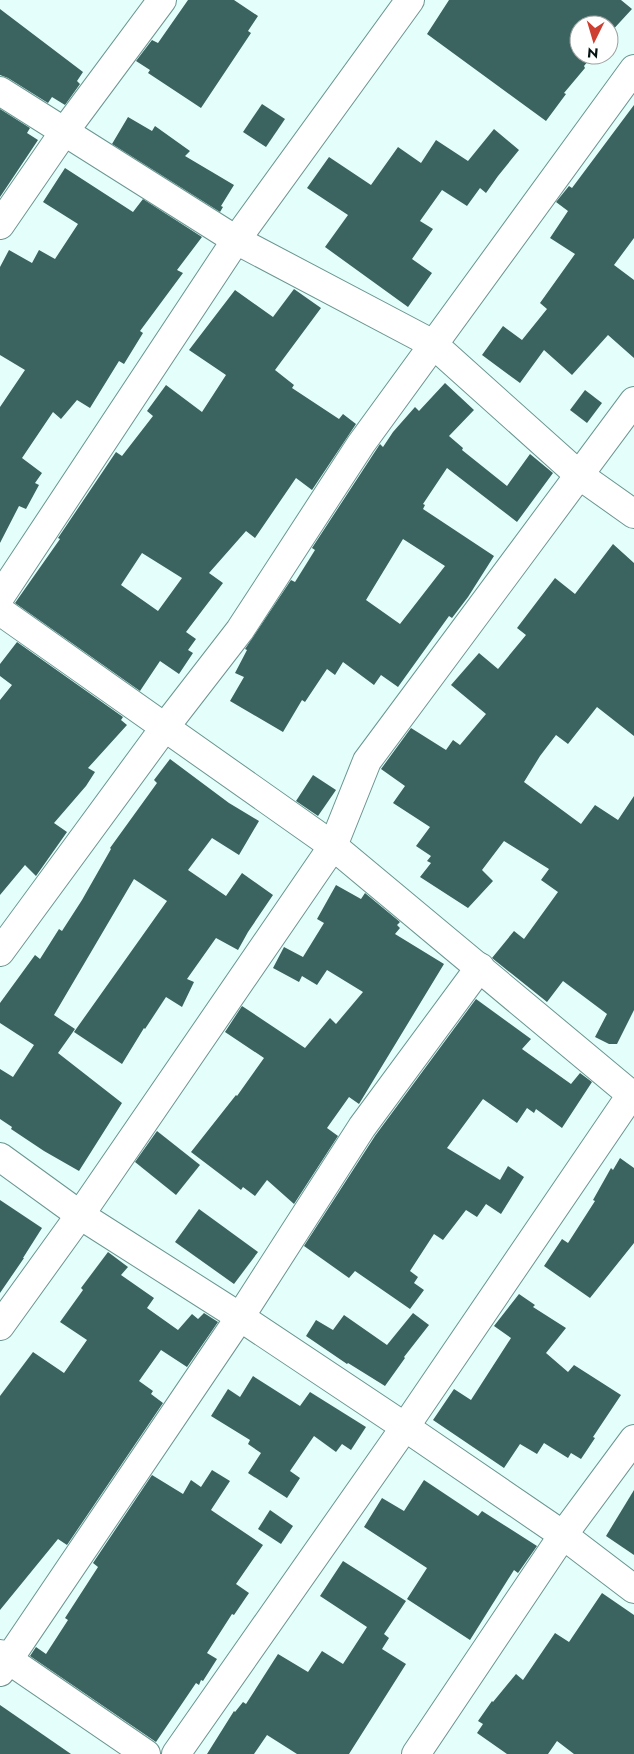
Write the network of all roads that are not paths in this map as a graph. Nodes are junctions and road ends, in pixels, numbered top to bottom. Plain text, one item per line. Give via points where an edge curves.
1 (162, 0) edge
2 (410, 0) edge
3 (634, 69) edge
4 (0, 91) edge
5 (64, 132) junction
6 (0, 225) edge
7 (236, 240) junction
8 (433, 344) junction
9 (634, 401) edge
10 (579, 475) junction
11 (634, 514) edge
12 (0, 597) edge
13 (0, 611) edge
14 (165, 727) junction
15 (333, 846) junction
16 (0, 952) edge
17 (480, 967) junction
18 (632, 1096) edge
19 (0, 1157) edge
20 (80, 1215) junction
21 (240, 1317) junction
22 (0, 1326) edge
23 (405, 1427) junction
24 (634, 1439) edge
25 (563, 1535) junction
26 (634, 1589) edge
27 (3, 1662) edge
28 (146, 1754) edge
29 (176, 1754) edge
30 (416, 1754) edge

1 - 5 street
2 - 7 street
3 - 8 street
4 - 5 street
5 - 6 street
5 - 7 street
7 - 8 street
7 - 12 street
8 - 10 street
8 - 14 street via 361,444 240,630
9 - 10 street
10 - 11 street
10 - 15 street via 367,762
13 - 14 street
14 - 15 street
14 - 16 street
15 - 17 street
15 - 20 street
17 - 18 street
17 - 21 street via 362,1127
18 - 23 street
19 - 20 street
20 - 21 street
20 - 22 street
21 - 23 street
21 - 27 street
23 - 25 street
23 - 29 street
24 - 25 street
25 - 26 street
25 - 30 street
27 - 28 street

